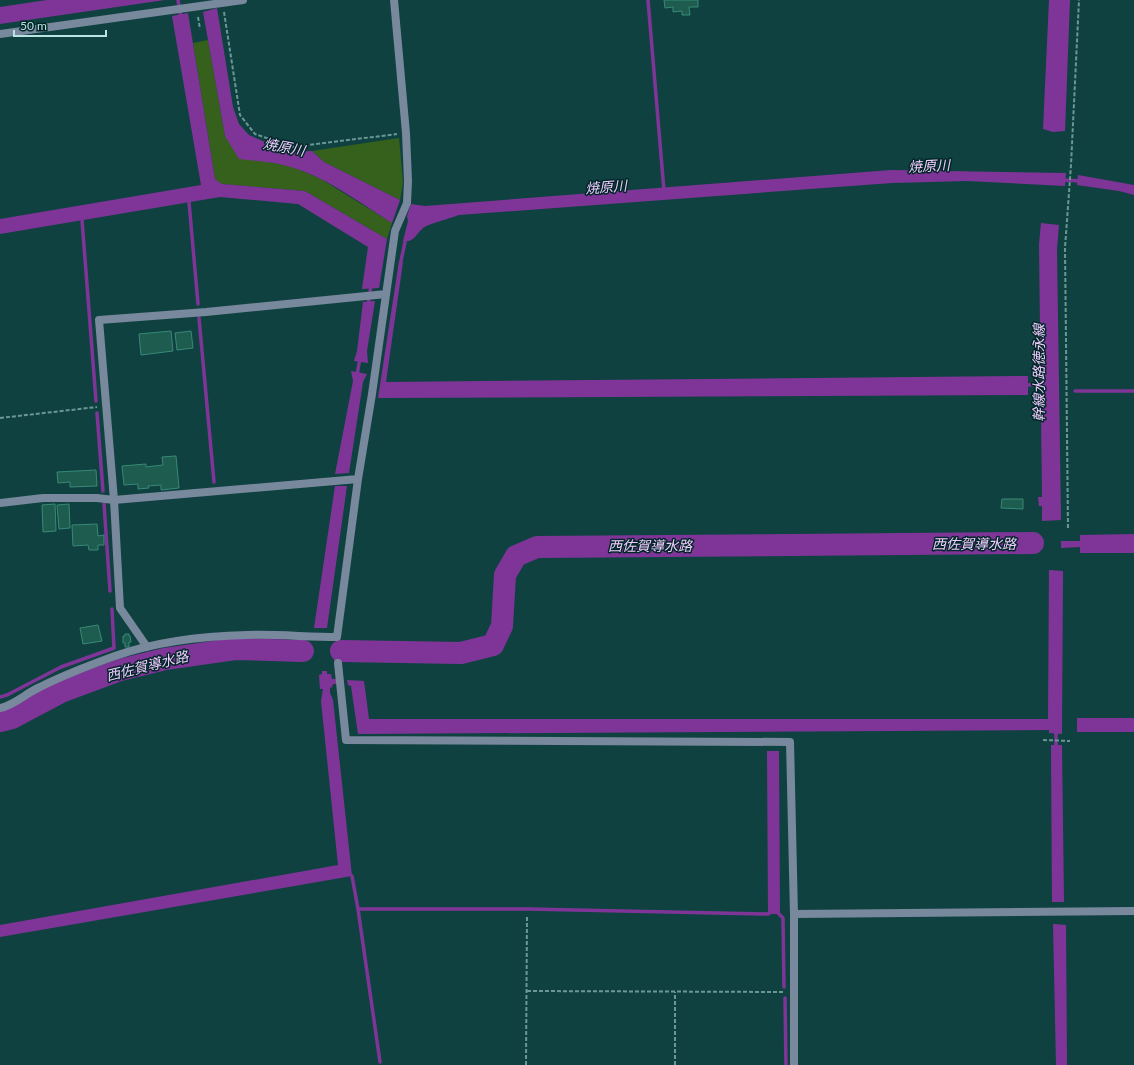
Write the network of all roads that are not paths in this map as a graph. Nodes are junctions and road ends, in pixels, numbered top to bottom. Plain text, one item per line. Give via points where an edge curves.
1 (242, 0) edge
2 (394, 0) edge
3 (222, 1) edge
4 (0, 34) edge
5 (386, 294) junction
6 (358, 479) junction
7 (114, 500) junction
8 (0, 503) edge
9 (147, 647) junction
10 (338, 663) dead end
11 (0, 708) edge
12 (1134, 911) edge
13 (794, 914) junction
14 (794, 1065) edge

1 - 3 street
2 - 5 street via 408,181 407,203 396,231
3 - 4 street
5 - 6 street
5 - 7 street via 99,320
6 - 7 street
6 - 9 street via 337,637 247,635 212,637
7 - 8 street via 43,498
7 - 9 street via 120,608
9 - 11 street via 74,671
10 - 13 street via 346,740 790,742
12 - 13 street
13 - 14 street

